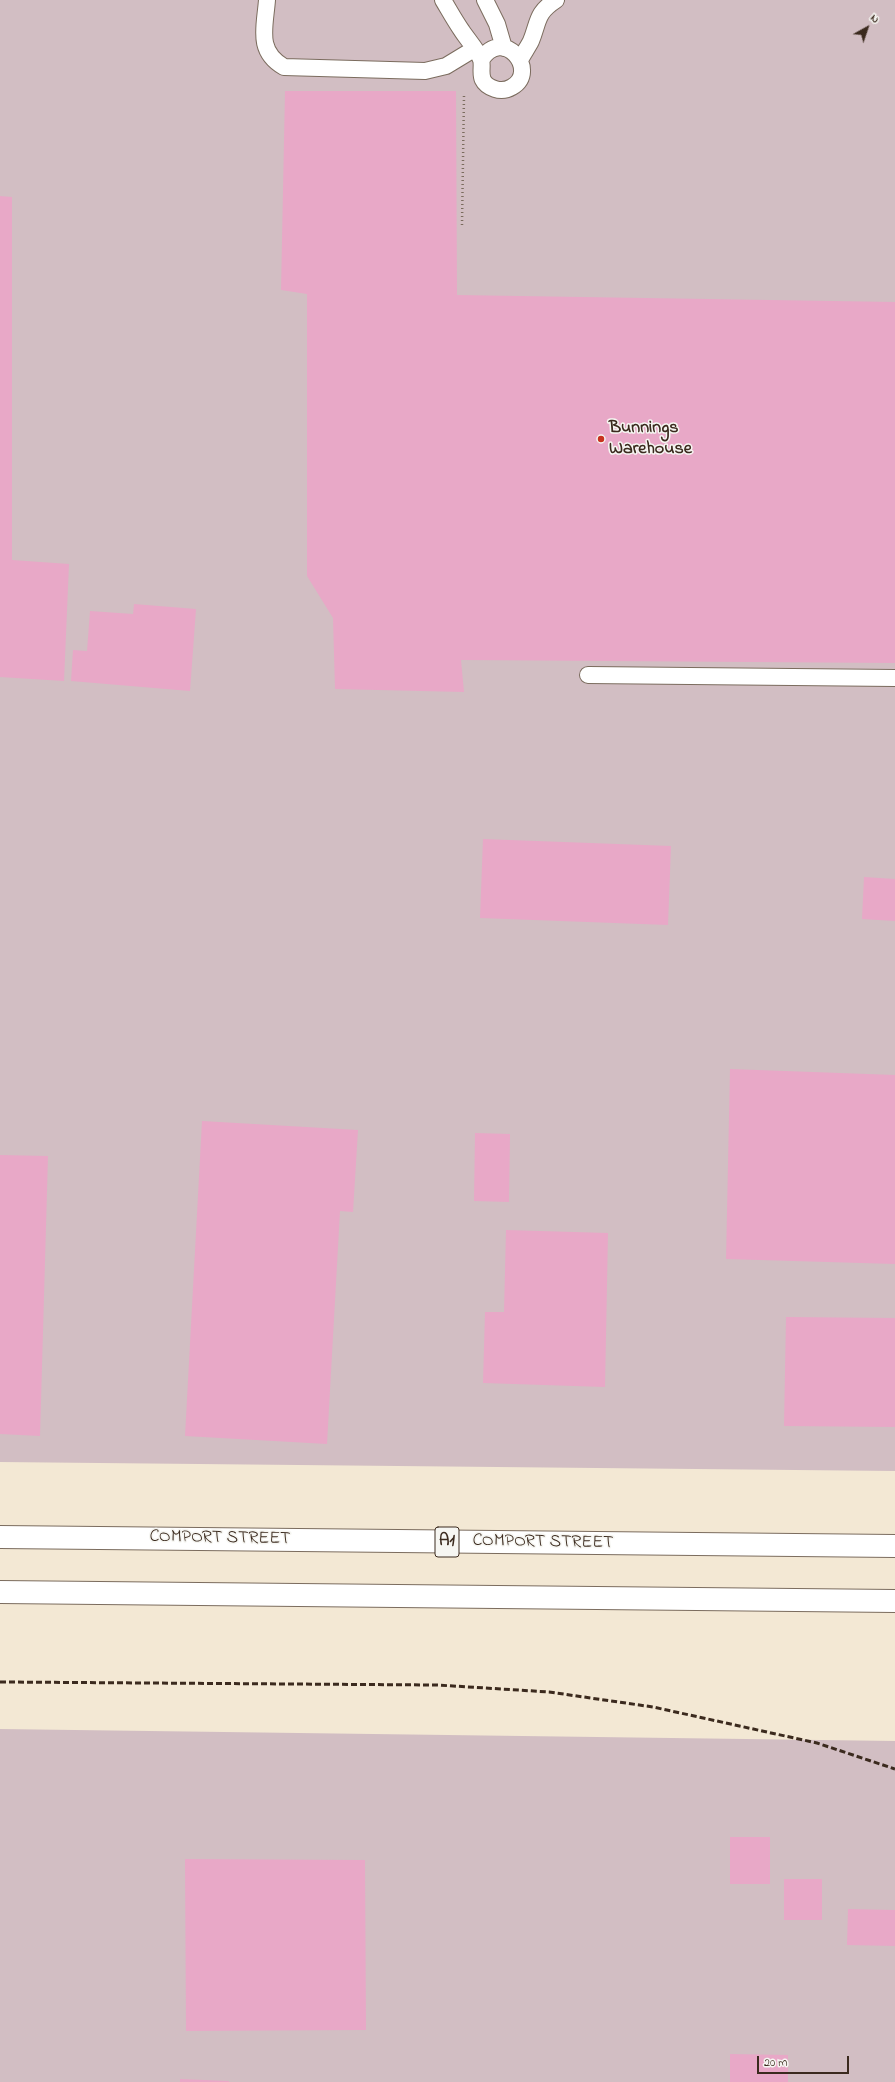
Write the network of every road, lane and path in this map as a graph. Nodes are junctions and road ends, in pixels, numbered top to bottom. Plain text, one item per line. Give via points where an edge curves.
1 (267, 0) edge
2 (443, 0) edge
3 (485, 0) edge
4 (556, 0) edge
5 (504, 48) junction
6 (478, 55) junction
7 (520, 60) junction
8 (464, 90) dead end
9 (462, 225) dead end
10 (588, 675) dead end
11 (895, 678) edge
12 (0, 1537) edge
13 (895, 1546) edge
14 (0, 1592) edge
15 (895, 1602) edge

1 - 6 lane via 264,43 268,54 284,67 425,71
2 - 6 lane
3 - 5 lane via 500,30
4 - 7 lane via 537,18 530,43
5 - 6 lane
5 - 7 lane via 516,54
6 - 7 lane via 483,80 501,90 515,86 520,79
8 - 9 path
10 - 11 lane
12 - 13 highway, COMPORT STREET / A1
14 - 15 highway

